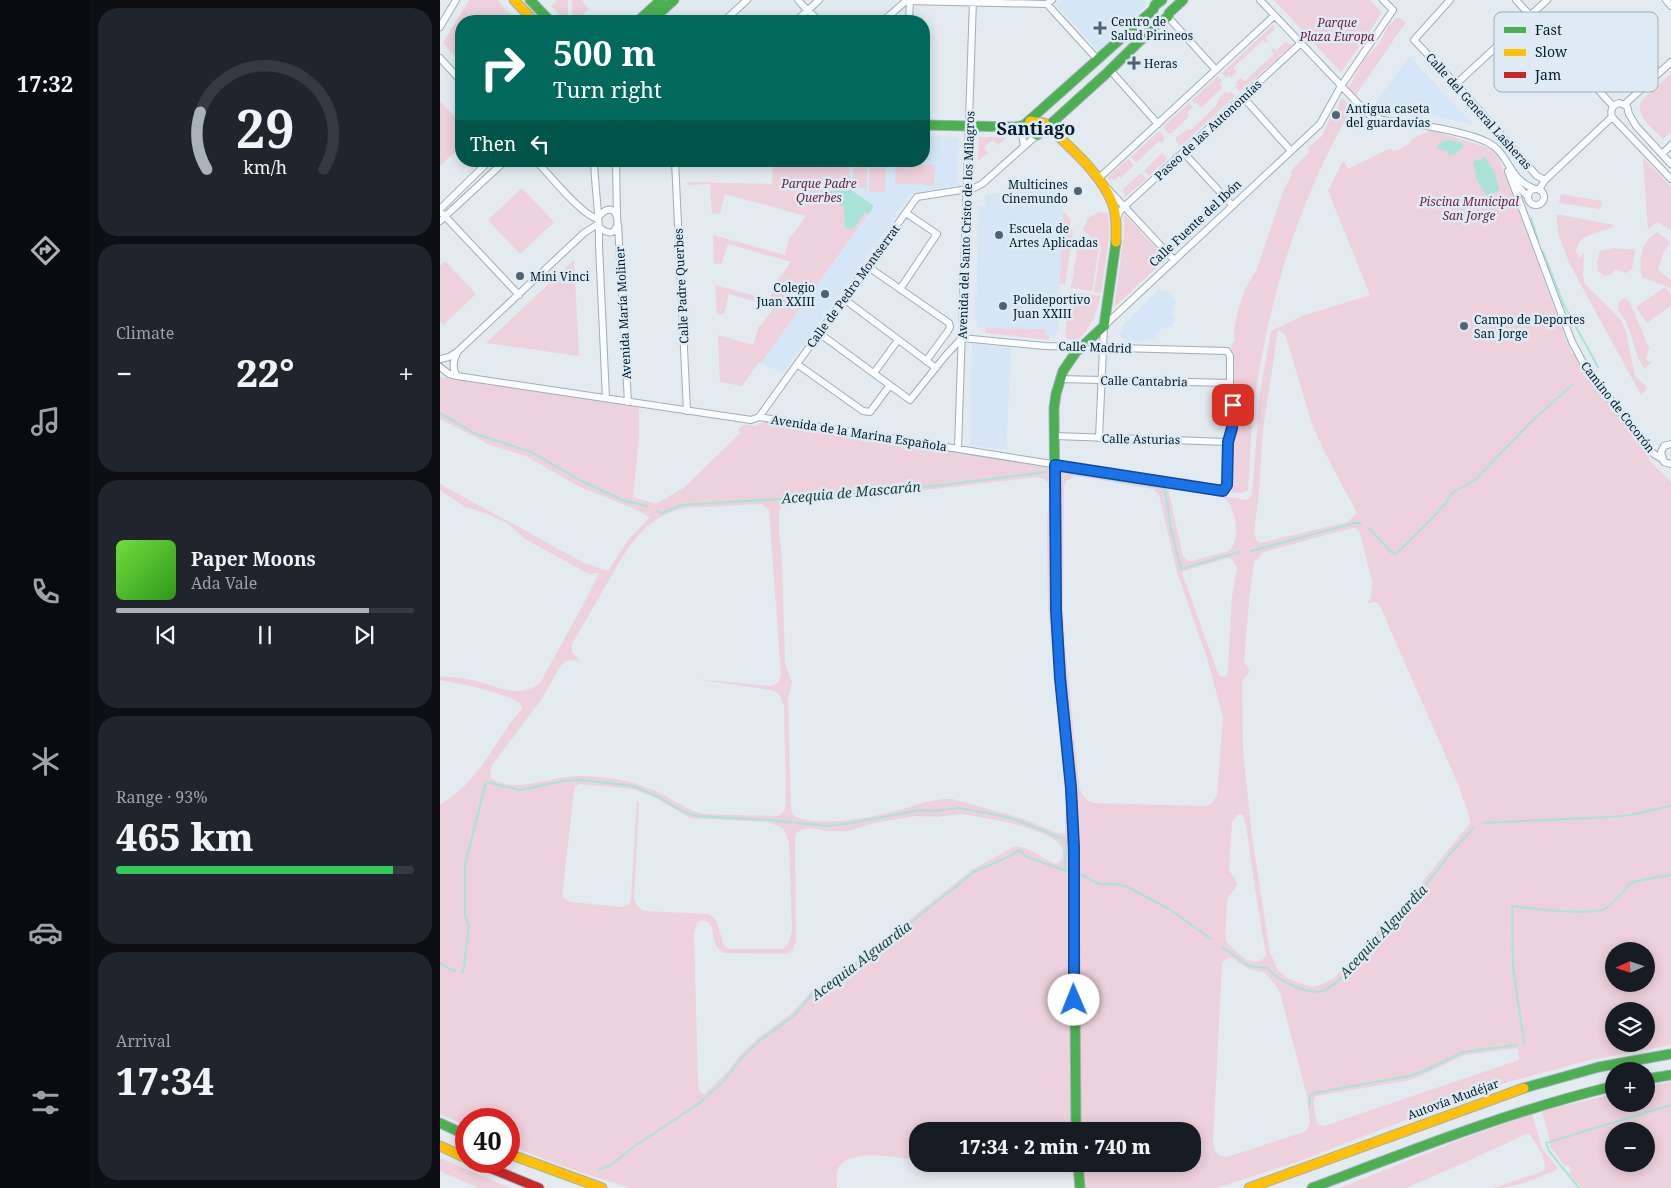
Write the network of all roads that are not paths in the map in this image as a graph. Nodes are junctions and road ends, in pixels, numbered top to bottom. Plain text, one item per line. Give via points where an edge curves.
1 (456, 0) edge
2 (514, 0) edge
3 (530, 0) edge
4 (661, 0) edge
5 (674, 0) edge
6 (747, 0) edge
7 (798, 0) edge
8 (819, 0) edge
9 (907, 0) edge
10 (1183, 0) edge
11 (1260, 0) edge
12 (1383, 0) edge
13 (1450, 0) edge
14 (1516, 0) edge
15 (1547, 0) edge
16 (1666, 0) edge
17 (973, 1) edge
18 (1050, 2) edge
19 (1156, 4) edge
20 (1671, 6) edge
21 (808, 10) junction
22 (1527, 12) edge
23 (1535, 12) edge
24 (528, 15) edge
25 (544, 15) edge
26 (645, 15) edge
27 (658, 15) edge
28 (731, 15) edge
29 (803, 15) edge
30 (813, 15) edge
31 (890, 15) edge
32 (908, 15) edge
33 (1166, 16) junction
34 (1274, 16) junction
35 (440, 27) edge
36 (1301, 44) junction
37 (1494, 50) edge
38 (440, 58) edge
39 (1097, 60) junction
40 (1671, 62) edge
41 (1216, 70) junction
42 (1109, 71) junction
43 (455, 74) edge
44 (1658, 74) edge
45 (1456, 84) junction
46 (1341, 86) junction
47 (1601, 92) edge
48 (1638, 92) edge
49 (1243, 97) junction
50 (1625, 104) junction
51 (1614, 106) junction
52 (1629, 114) junction
53 (1613, 118) junction
54 (1028, 123) junction
55 (1158, 124) junction
56 (930, 125) edge
57 (970, 126) junction
58 (1048, 126) junction
59 (1016, 127) junction
60 (1037, 135) junction
61 (1671, 145) edge
62 (1024, 146) junction
63 (1291, 151) junction
64 (1183, 152) junction
65 (1662, 154) junction
66 (1504, 160) junction
67 (1671, 164) edge
68 (484, 167) edge
69 (498, 167) edge
70 (542, 167) edge
71 (594, 167) edge
72 (616, 167) edge
73 (675, 167) edge
74 (1510, 177) junction
75 (1098, 179) junction
76 (1545, 180) junction
77 (1671, 180) edge
78 (968, 189) junction
79 (1537, 189) junction
80 (1528, 199) junction
81 (1232, 205) junction
82 (1125, 206) junction
83 (1524, 212) junction
84 (906, 213) junction
85 (441, 215) edge
86 (617, 217) junction
87 (1117, 218) junction
88 (598, 222) junction
89 (618, 225) junction
90 (1174, 260) junction
91 (867, 266) junction
92 (900, 289) junction
93 (519, 295) junction
94 (844, 299) junction
95 (1104, 326) junction
96 (820, 333) junction
97 (962, 338) junction
98 (898, 340) junction
99 (1080, 348) junction
100 (1102, 348) junction
101 (458, 352) junction
102 (440, 359) edge
103 (926, 361) junction
104 (797, 364) junction
105 (441, 368) edge
106 (936, 368) junction
107 (874, 373) junction
108 (457, 376) junction
109 (1059, 379) junction
110 (1101, 380) junction
111 (1230, 383) junction
112 (890, 385) junction
113 (606, 398) junction
114 (628, 402) junction
115 (687, 411) junction
116 (759, 417) junction
117 (1054, 436) junction
118 (1099, 438) junction
119 (1228, 442) junction
120 (1671, 444) edge
121 (958, 449) junction
122 (1662, 459) junction
123 (1671, 464) edge
124 (1055, 465) junction
125 (1671, 1054) edge
126 (1671, 1075) edge
127 (1655, 1078) edge
128 (1605, 1088) edge
129 (1076, 1122) edge
130 (440, 1123) edge
131 (455, 1130) edge
132 (440, 1146) edge
133 (455, 1153) edge
134 (520, 1158) edge
135 (1079, 1172) edge
136 (502, 1173) edge
137 (539, 1188) edge
138 (602, 1188) edge
139 (1080, 1188) edge
140 (1249, 1188) edge
141 (1312, 1188) edge

1 - 35 street
2 - 24 main road
3 - 25 main road
4 - 26 main road
5 - 27 main road
6 - 28 street
7 - 21 street
8 - 21 street
9 - 17 street
9 - 31 street
9 - 32 street
10 - 33 main road
11 - 34 street
12 - 46 street, Calle Fuente del Ibón via 1393,10
13 - 45 street, Calle del General Lasheras via 1414,40
14 - 22 street
15 - 23 street
16 - 20 street
17 - 18 street
17 - 57 street, Avenida del Santo Cristo de los Milagros
18 - 39 street
19 - 33 main road via 1167,5
19 - 33 main road via 1154,16
19 - 39 main road
21 - 29 street
21 - 30 street
33 - 41 street
33 - 42 main road
34 - 36 street
34 - 41 street
36 - 46 street
36 - 49 street, Paseo de las Autonomías
37 - 45 street
38 - 43 street
39 - 42 main road via 1106,58 1110,61
39 - 42 main road via 1096,71 1100,74
39 - 54 main road
40 - 44 street
41 - 55 street
42 - 55 street
42 - 58 main road
45 - 76 street, Calle del General Lasheras via 1537,176
46 - 63 street, Calle Fuente del Ibón via 1320,124
46 - 66 street via 1373,117 1421,125 1486,142 1496,148
47 - 51 street
48 - 50 street
49 - 63 street
49 - 64 street, Paseo de las Autonomías
50 - 51 street
50 - 52 street
51 - 53 street via 1611,111
52 - 53 street via 1623,121
52 - 65 street
53 - 76 street
53 - 77 street
54 - 58 main road via 1040,122
54 - 59 main road
54 - 60 main road via 1030,131
55 - 75 street
56 - 57 main road
57 - 59 main road
57 - 78 street, Avenida del Santo Cristo de los Milagros
58 - 60 main road
58 - 75 main road
59 - 62 street
60 - 62 street, Calle de Pedro Montserrat
61 - 65 street
62 - 78 street, Calle de Pedro Montserrat via 985,182
63 - 81 street, Calle Fuente del Ibón
64 - 81 street
64 - 82 street, Paseo de las Autonomías
65 - 67 street
66 - 74 street, Camino de Cocorón
66 - 79 street via 1518,179
68 - 85 street
69 - 85 street
70 - 88 street
71 - 88 street, Avenida María Moliner
72 - 86 street
73 - 115 street, Calle Padre Querbes
74 - 80 street, Camino de Cocorón
74 - 83 street, Camino de Cocorón
75 - 82 street
75 - 87 main road via 1113,202
76 - 79 street
78 - 84 street, Calle de Pedro Montserrat via 919,196
78 - 97 street, Avenida del Santo Cristo de los Milagros
79 - 80 street via 1531,191
79 - 80 street via 1544,196 1542,204 1536,206
80 - 83 street
81 - 90 street, Calle Fuente del Ibón
82 - 87 street, Paseo de las Autonomías
82 - 90 street
83 - 122 street, Camino de Cocorón via 1580,360 1646,445
84 - 91 street, Calle de Pedro Montserrat
84 - 92 street via 938,234
85 - 93 street
86 - 88 street via 613,212 602,212
86 - 89 street
87 - 95 main road
88 - 89 street via 603,231 609,232
88 - 93 street
88 - 113 street, Avenida María Moliner
89 - 114 street, Avenida María Moliner
90 - 95 street, Calle Fuente del Ibón
91 - 92 street
91 - 94 street, Calle de Pedro Montserrat
92 - 103 street via 950,326
93 - 101 street
94 - 96 street, Calle de Pedro Montserrat
94 - 98 street
95 - 99 main road, Calle Fuente del Ibón
95 - 100 street
96 - 104 street, Calle de Pedro Montserrat
96 - 107 street
97 - 99 street, Calle Madrid
97 - 106 street
97 - 121 street, Avenida del Santo Cristo de los Milagros
98 - 103 street
98 - 107 street
99 - 100 street, Calle Madrid
99 - 109 main road, Calle Fuente del Ibón
100 - 110 street
100 - 111 street, Calle Madrid via 1229,352
101 - 102 street
101 - 108 street via 454,363
103 - 106 street
104 - 112 street via 863,411 870,412
104 - 116 street, Calle de Pedro Montserrat
105 - 108 street, Avenida de la Marina Española
106 - 112 street via 910,400
107 - 112 street
108 - 113 street, Avenida de la Marina Española
109 - 110 street, Calle Cantabria
109 - 117 main road, Calle Fuente del Ibón via 1054,398
110 - 111 street, Calle Cantabria
110 - 118 street
111 - 119 street via 1233,413
113 - 114 street, Avenida de la Marina Española
114 - 115 street, Avenida de la Marina Española
115 - 116 street, Avenida de la Marina Española via 751,420
116 - 121 street, Avenida de la Marina Española
117 - 118 street, Calle Asturias
117 - 124 main road, Calle Fuente del Ibón
118 - 119 street, Calle Asturias
119 - 124 street, Avenida de la Marina Española via 1227,485 1220,491
120 - 122 street via 1662,449
121 - 124 street, Avenida de la Marina Española
122 - 123 street, Camino de Cocorón
124 - 129 main road, Calle Fuente del Ibón via 1056,618 1074,847
125 - 140 main road, Autovía Mudéjar via 1599,1067 1512,1091
126 - 127 main road
128 - 141 main road via 1491,1120
130 - 131 main road
132 - 133 main road
134 - 138 main road
135 - 139 main road
136 - 137 main road

